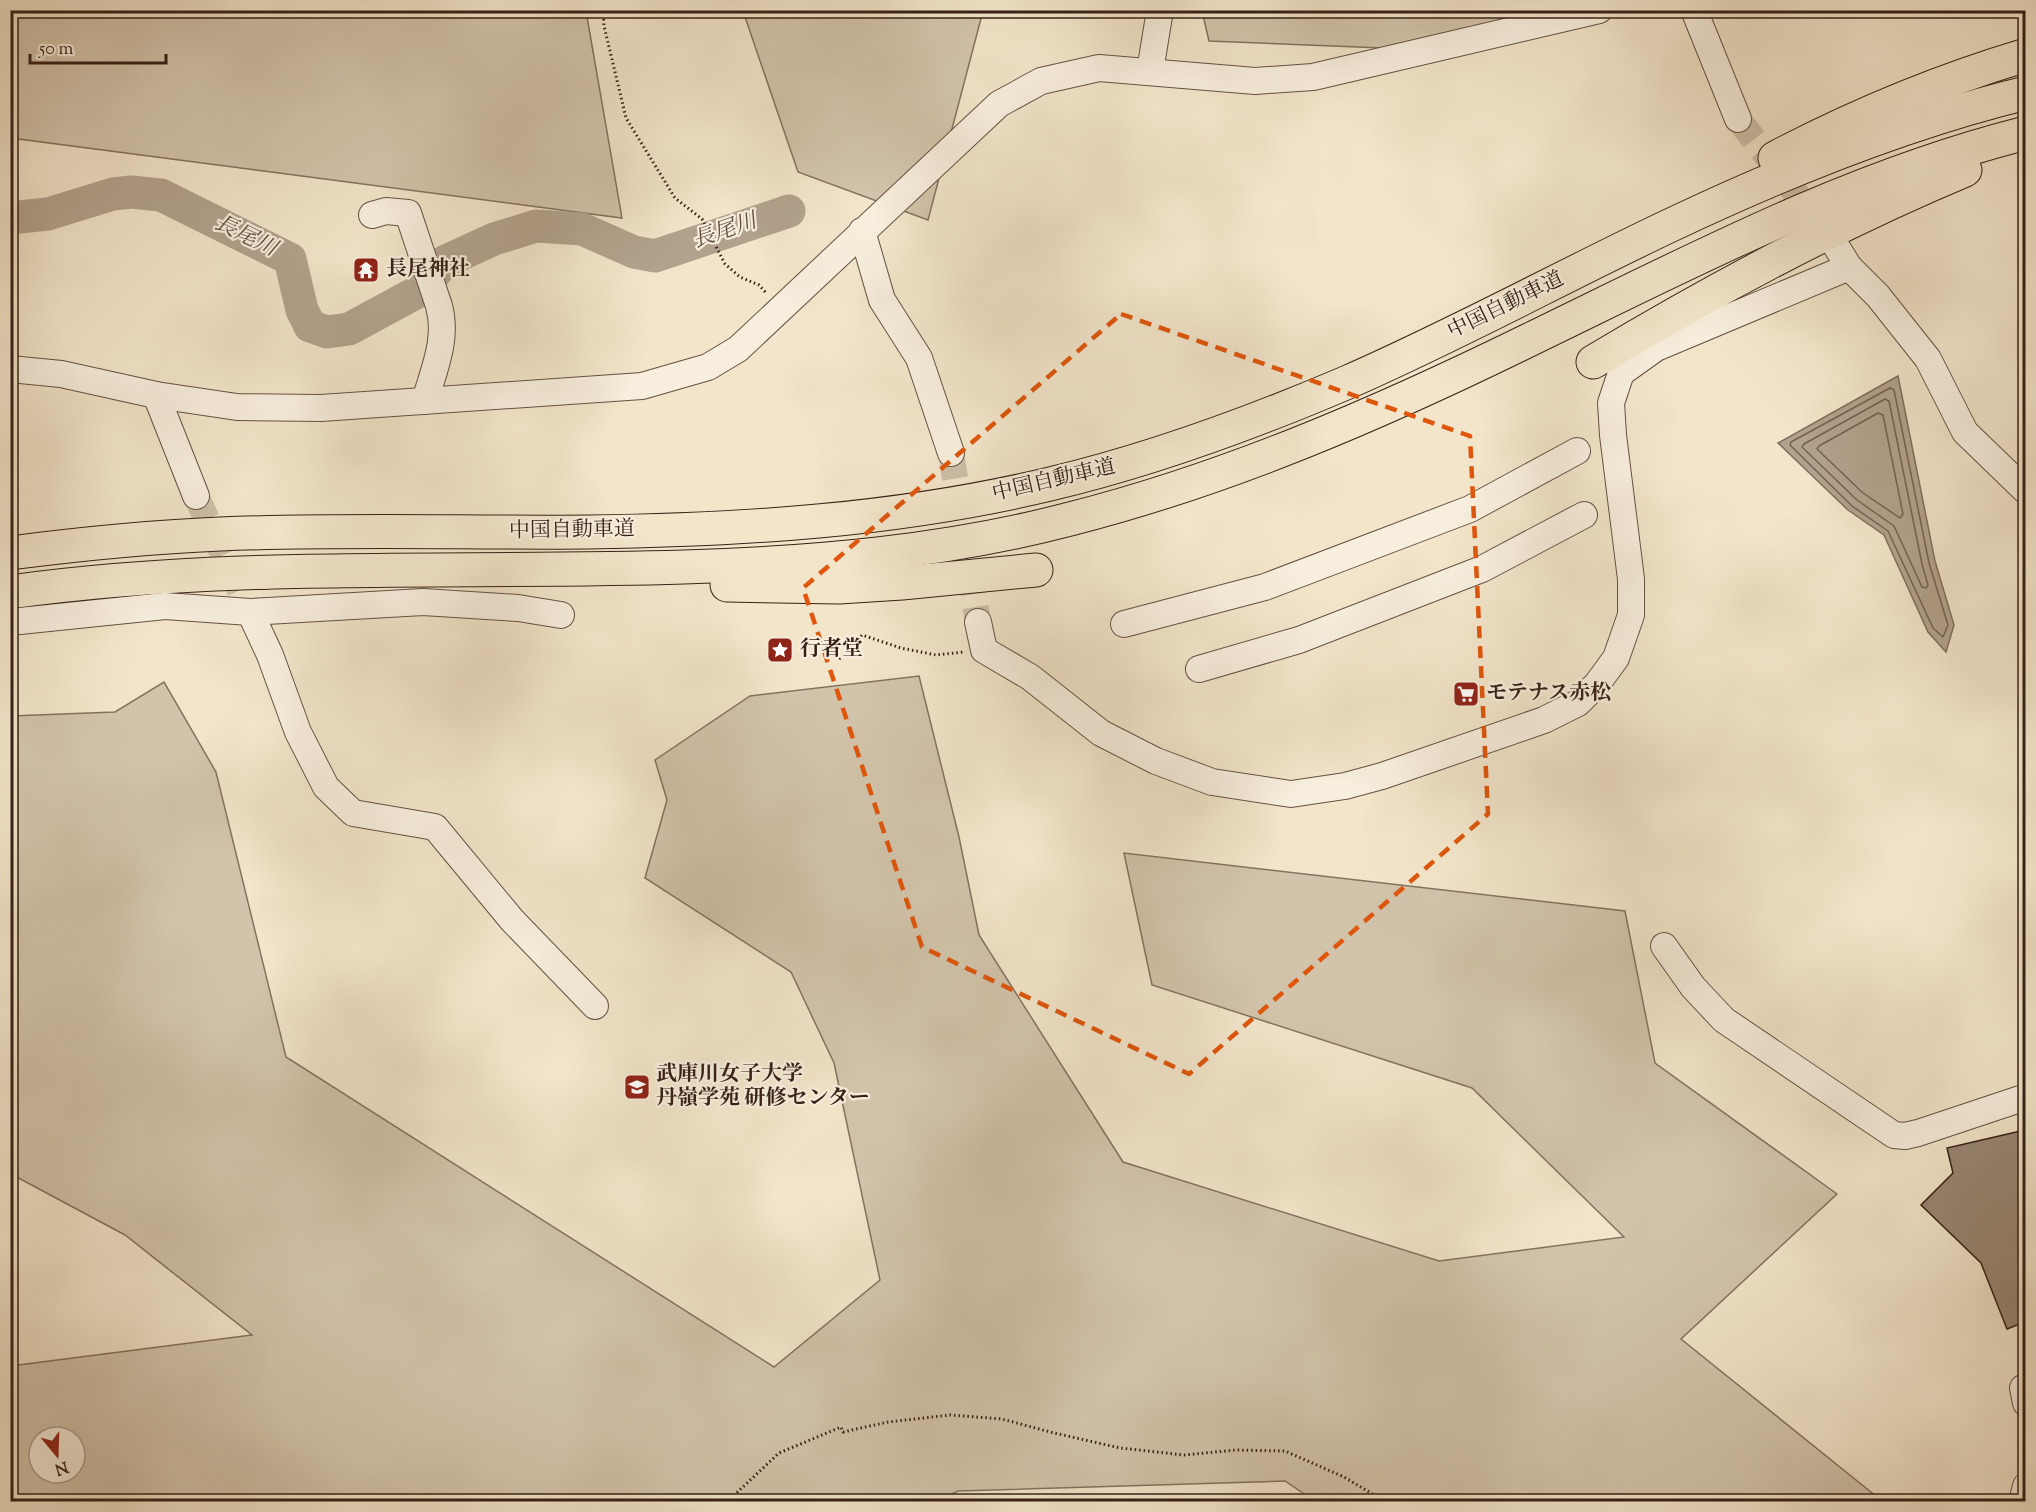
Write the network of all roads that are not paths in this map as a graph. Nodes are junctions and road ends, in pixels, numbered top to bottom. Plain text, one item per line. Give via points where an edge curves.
1 (1160, 10) edge
2 (1599, 10) edge
3 (1694, 10) edge
4 (2025, 55) edge
5 (1150, 71) junction
6 (2025, 93) edge
7 (1738, 119) tunnel mouth
8 (2025, 133) edge
9 (2025, 146) edge
10 (372, 215) dead end
11 (862, 231) junction
12 (1509, 305) junction
13 (1593, 362) dead end
14 (10, 369) edge
15 (156, 395) junction
16 (425, 401) junction
17 (1576, 451) dead end
18 (951, 453) tunnel mouth
19 (2025, 490) edge
20 (196, 496) tunnel mouth
21 (1584, 515) dead end
22 (10, 553) edge
23 (1036, 570) dead end
24 (506, 571) junction
25 (10, 592) edge
26 (250, 612) junction
27 (561, 615) dead end
28 (10, 622) edge
29 (978, 622) tunnel mouth
30 (1124, 624) dead end
31 (1199, 669) dead end
32 (1664, 946) dead end
33 (595, 1006) dead end
34 (2025, 1097) edge
35 (2025, 1486) edge
36 (2022, 1502) edge

1 - 5 street
2 - 5 street via 1312,77 1255,81
3 - 7 street
4 - 12 highway via 1935,86 1811,140
5 - 11 street via 1099,68 1033,85 999,104
6 - 12 highway, 中国自動車道 via 1909,127 1833,155 1672,225
8 - 24 highway, 中国自動車道 via 1848,190 1289,449 1135,502 985,537 844,558 742,565
9 - 13 highway via 1929,185 1802,245
10 - 16 street via 386,211 408,213 439,306 442,342
11 - 16 street via 738,349 708,366 642,386
11 - 18 street via 882,300 919,358
12 - 22 highway, 中国自動車道 via 1350,381 1251,421 1122,465 976,499 825,520 752,525 591,532 296,531 135,539
14 - 15 street via 60,374
15 - 16 street via 237,407 321,408
15 - 20 street
17 - 30 street via 1459,513 1265,587
19 - 29 street via 1965,432 1928,359 1843,256 1656,348 1621,373 1611,403 1631,579 1631,615 1616,658 1597,684 1578,703 1544,720 1345,786 1291,794 1212,782 1156,761 1101,733 1030,677 984,650
21 - 31 street via 1482,569 1299,640
23 - 24 highway via 839,587 705,585
24 - 25 highway, 中国自動車道 via 216,575
26 - 27 street via 423,602
26 - 28 street via 165,606
26 - 33 street via 298,732 326,787 353,813 435,827 512,920
32 - 34 street via 1693,987 1724,1020 1894,1135 1918,1133
35 - 36 street

